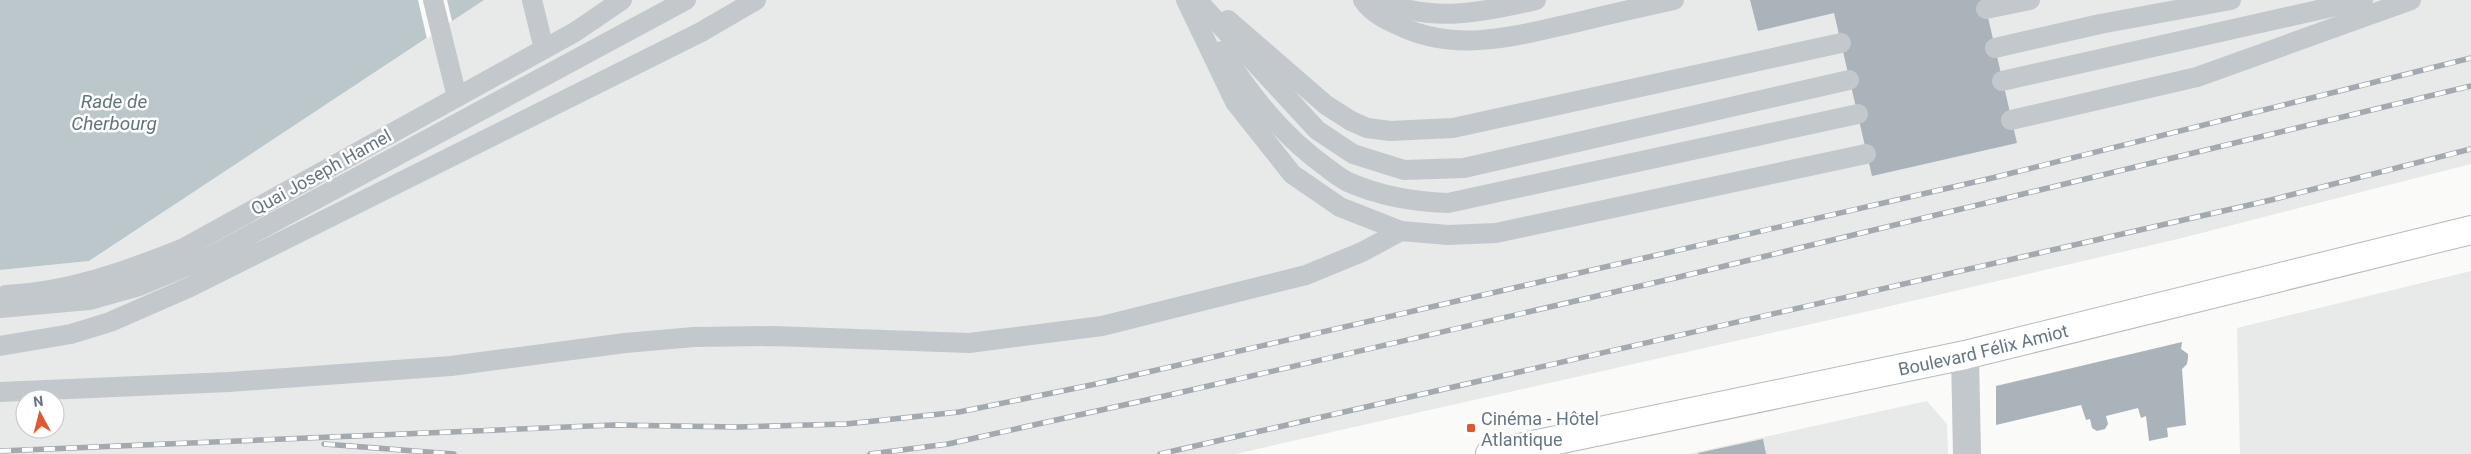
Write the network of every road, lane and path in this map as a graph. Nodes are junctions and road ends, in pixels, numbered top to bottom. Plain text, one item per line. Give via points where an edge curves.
1 (434, 0) edge
2 (532, 0) edge
3 (622, 0) edge
4 (686, 0) edge
5 (756, 0) edge
6 (1186, 0) edge
7 (1190, 0) edge
8 (1197, 0) edge
9 (1205, 0) edge
10 (1363, 0) edge
11 (1378, 0) edge
12 (1536, 0) edge
13 (1674, 0) edge
14 (2030, 0) edge
15 (2231, 0) edge
16 (2364, 0) edge
17 (2411, 0) edge
18 (1986, 9) dead end
19 (1841, 43) dead end
20 (1995, 48) dead end
21 (544, 49) junction
22 (1850, 80) dead end
23 (2002, 81) dead end
24 (456, 97) junction
25 (1858, 114) dead end
26 (2011, 120) dead end
27 (1866, 154) dead end
28 (2471, 230) edge
29 (1401, 231) junction
30 (0, 295) edge
31 (0, 308) edge
32 (0, 346) edge
33 (1965, 355) junction
34 (0, 392) edge
35 (1490, 454) edge
36 (1967, 454) edge

1 - 24 lane
2 - 21 lane
3 - 21 lane, Quai Joseph Hamel
4 - 31 lane via 209,257 139,286 89,300
5 - 32 lane via 701,32 190,287 110,322 71,334
6 - 29 lane via 1235,102 1292,174 1340,207
7 - 25 lane via 1247,91 1302,150 1346,181 1415,202 1448,203
8 - 22 lane via 1317,130 1354,154 1404,170 1464,168
9 - 19 lane via 1326,105 1367,128 1390,131 1453,128
10 - 13 lane via 1386,20 1416,34 1445,40 1476,41 1505,38
11 - 12 lane via 1400,9 1428,14 1460,14
14 - 18 lane
15 - 20 lane via 2100,24
16 - 23 lane
17 - 26 lane via 2197,77
21 - 24 lane, Quai Joseph Hamel
24 - 30 lane, Quai Joseph Hamel via 184,248 79,284
27 - 29 lane via 1496,233 1448,236
28 - 33 main road, Boulevard Félix Amiot
29 - 34 lane via 1362,252 1306,275 1102,326 969,343 773,336 694,337 451,366 229,382
33 - 35 main road, Boulevard Félix Amiot
33 - 36 street

